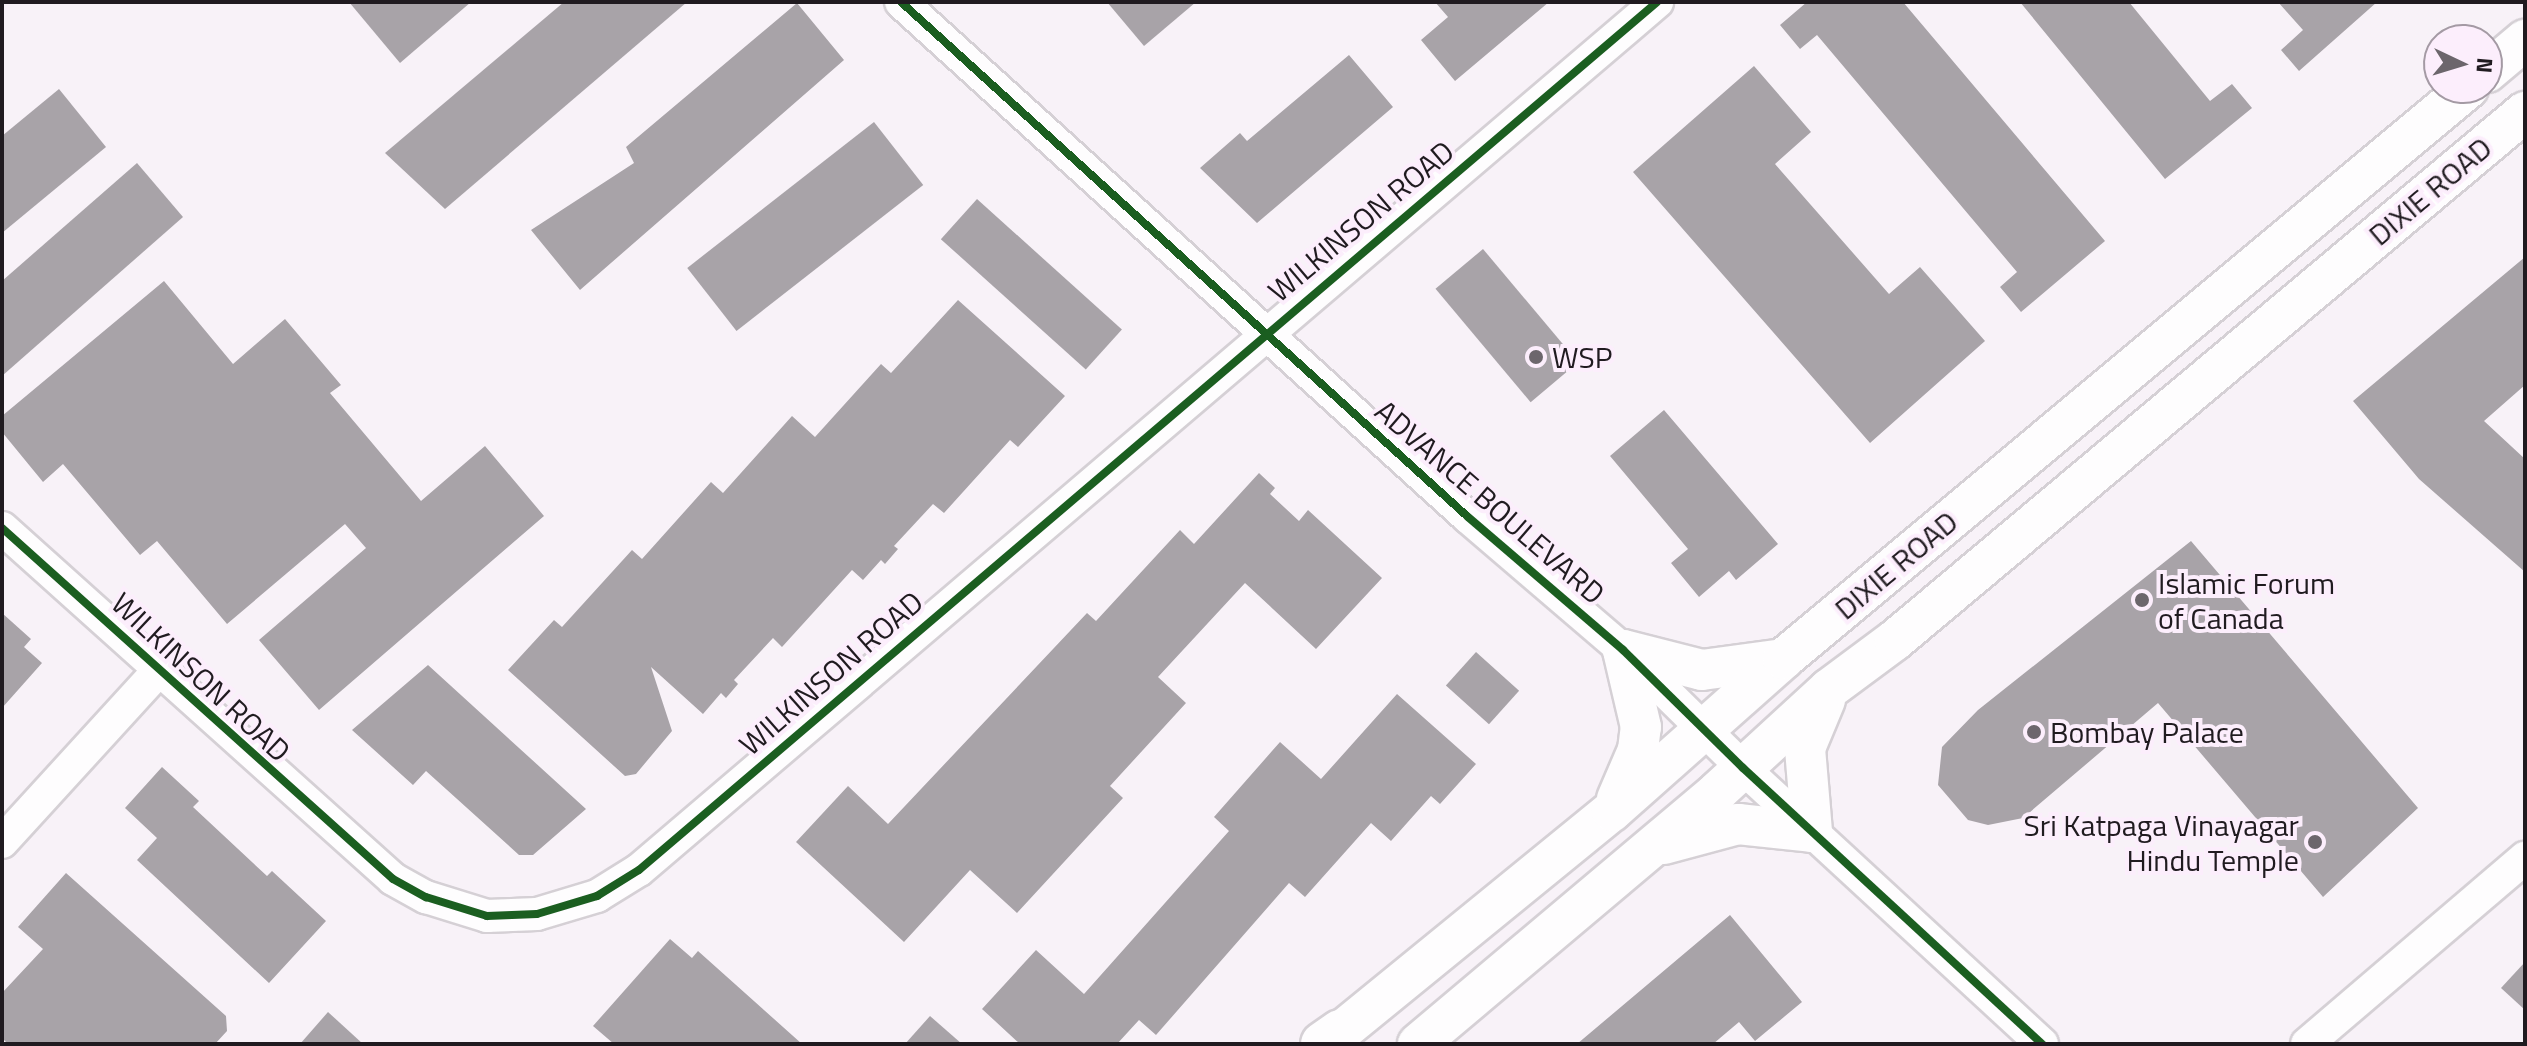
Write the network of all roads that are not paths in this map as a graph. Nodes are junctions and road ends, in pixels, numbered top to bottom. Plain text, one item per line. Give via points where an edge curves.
1 (901, 2) edge
2 (1657, 2) edge
3 (2525, 40) edge
4 (2503, 59) edge
5 (2449, 104) edge
6 (2525, 112) edge
7 (1264, 334) junction
8 (2, 528) edge
9 (1623, 650) junction
10 (1783, 659) junction
11 (159, 670) junction
12 (1829, 689) junction
13 (1703, 730) junction
14 (1743, 768) junction
15 (1612, 811) junction
16 (1812, 832) junction
17 (2, 842) edge
18 (1648, 849) junction
19 (2525, 858) edge
20 (1330, 1040) edge
21 (1418, 1044) edge
22 (2042, 1044) edge
23 (2307, 1044) edge

1 - 7 street, ADVANCE BOULEVARD
2 - 7 street, WILKINSON ROAD
3 - 4 main road
5 - 10 main road, DIXIE ROAD
6 - 12 main road, DIXIE ROAD via 1895,640
7 - 9 street, ADVANCE BOULEVARD
7 - 11 street, WILKINSON ROAD via 639,870 582,901 537,914 487,916 415,891 311,810
8 - 11 street, WILKINSON ROAD
9 - 10 main road via 1702,670
9 - 13 street, ADVANCE BOULEVARD
9 - 15 main road via 1641,727 1638,750
10 - 13 main road, DIXIE ROAD
11 - 17 street
12 - 14 main road, DIXIE ROAD
12 - 16 main road via 1805,748
13 - 14 street, ADVANCE BOULEVARD
13 - 15 main road, DIXIE ROAD
14 - 16 street, ADVANCE BOULEVARD
14 - 18 main road, DIXIE ROAD
15 - 20 main road, DIXIE ROAD
16 - 18 main road via 1738,824
16 - 22 street, ADVANCE BOULEVARD
18 - 21 main road, DIXIE ROAD
19 - 23 street

